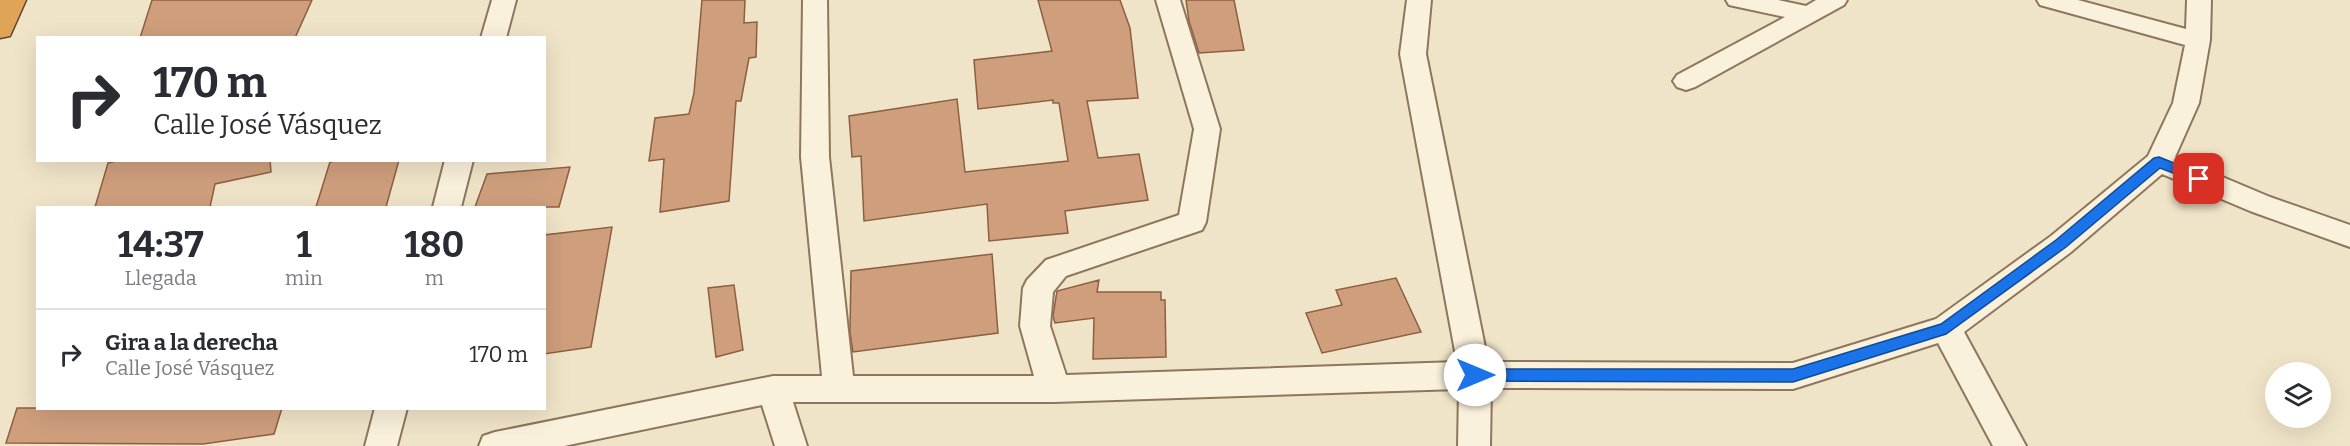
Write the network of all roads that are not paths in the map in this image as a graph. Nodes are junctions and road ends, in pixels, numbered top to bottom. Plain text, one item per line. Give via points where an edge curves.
1 (12, 0) edge
2 (504, 0) edge
3 (815, 0) edge
4 (1168, 0) edge
5 (1419, 0) edge
6 (1738, 0) edge
7 (1835, 0) edge
8 (2049, 0) edge
9 (2199, 0) edge
10 (1809, 14) junction
11 (0, 29) edge
12 (494, 36) edge
13 (2198, 40) junction
14 (1686, 81) dead end
15 (458, 162) edge
16 (2159, 162) junction
17 (447, 206) edge
18 (2350, 236) edge
19 (1946, 328) junction
20 (1475, 375) junction
21 (773, 388) junction
22 (1054, 389) junction
23 (839, 390) junction
24 (390, 410) edge
25 (381, 446) edge
26 (495, 446) edge
27 (791, 446) edge
28 (1474, 446) edge
29 (2010, 446) edge

1 - 11 highway
2 - 12 street
3 - 23 street via 815,157
4 - 22 street via 1207,129 1192,222 1056,268 1038,288 1035,326
5 - 20 street via 1413,54
6 - 10 street
7 - 10 street
8 - 13 street
9 - 13 street
10 - 14 street
13 - 16 street via 2186,103
15 - 17 street
16 - 18 street
16 - 19 street via 2061,244
19 - 20 street via 1793,375
19 - 29 street
20 - 22 street
20 - 28 street
21 - 23 street
21 - 26 street
21 - 27 street
22 - 23 street
24 - 25 street

